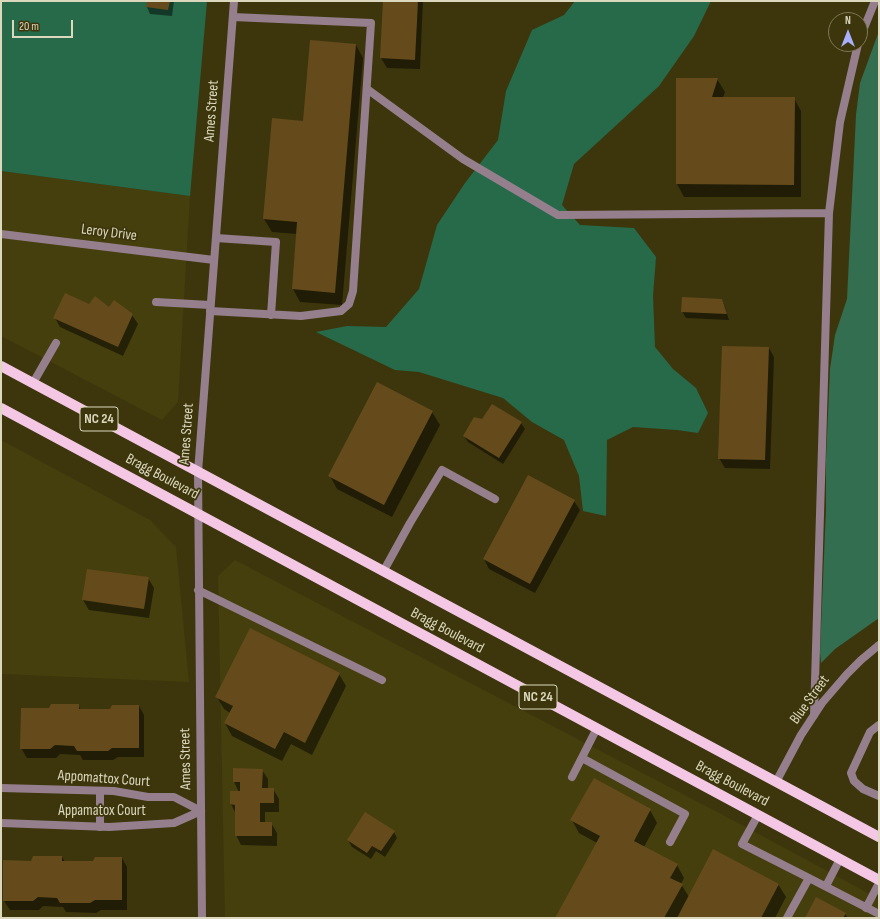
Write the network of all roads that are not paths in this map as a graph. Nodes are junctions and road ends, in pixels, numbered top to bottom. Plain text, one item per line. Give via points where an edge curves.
1 (234, 1) edge
2 (875, 1) edge
3 (233, 17) junction
4 (868, 18) edge
5 (856, 52) edge
6 (367, 89) junction
7 (829, 213) junction
8 (1, 234) edge
9 (216, 238) junction
10 (214, 260) junction
11 (156, 302) dead end
12 (210, 308) junction
13 (271, 315) junction
14 (56, 344) dead end
15 (1, 366) edge
16 (33, 383) junction
17 (1, 408) edge
18 (198, 472) junction
19 (495, 500) dead end
20 (197, 513) junction
21 (384, 572) junction
22 (198, 590) junction
23 (879, 645) edge
24 (382, 680) dead end
25 (814, 715) junction
26 (879, 725) edge
27 (597, 728) junction
28 (582, 758) junction
29 (572, 777) dead end
30 (776, 782) junction
31 (1, 788) edge
32 (100, 790) junction
33 (879, 796) edge
34 (201, 811) junction
35 (758, 815) junction
36 (1, 823) edge
37 (100, 827) junction
38 (879, 837) edge
39 (670, 842) dead end
40 (840, 859) junction
41 (810, 878) junction
42 (879, 881) edge
43 (826, 886) junction
44 (866, 908) junction
45 (879, 914) edge
46 (202, 918) edge
47 (787, 918) edge

1 - 3 street, Ames Street
2 - 4 street
3 - 6 street via 371,23
3 - 9 street, Ames Street
5 - 7 street via 840,122
6 - 7 street via 463,159 558,214
6 - 13 street via 353,291 349,304 341,311 301,316
7 - 25 street
8 - 10 street, Leroy Drive
9 - 10 street, Ames Street
9 - 13 street via 276,242
10 - 12 street, Ames Street
11 - 12 street
12 - 13 street
12 - 18 street, Ames Street
14 - 16 street
15 - 16 main road, Bragg Boulevard / NC 24
16 - 18 main road, Bragg Boulevard / NC 24
17 - 20 main road, Bragg Boulevard / NC 24
18 - 20 street, Ames Street
18 - 21 main road, Bragg Boulevard / NC 24
19 - 21 street via 442,470
20 - 22 street, Ames Street
20 - 27 main road, Bragg Boulevard / NC 24
21 - 30 main road, Bragg Boulevard / NC 24
22 - 24 street
22 - 34 street, Ames Street
23 - 25 street, Blue Street via 847,674
25 - 30 street, Blue Street
26 - 33 street via 870,732 852,773 854,781
27 - 28 street
27 - 35 main road, Bragg Boulevard / NC 24
28 - 29 street
28 - 39 street via 685,814
30 - 38 main road, Bragg Boulevard / NC 24
31 - 32 street, Appomattox Court
32 - 34 street, Appomattox Court via 148,797 174,797
32 - 37 street
34 - 37 street, Appamatox Court via 174,823
34 - 46 street, Ames Street
35 - 40 main road, Bragg Boulevard / NC 24
35 - 41 street via 742,844
36 - 37 street, Appamatox Court
40 - 42 main road, Bragg Boulevard / NC 24
40 - 43 street
41 - 43 street
41 - 47 street
42 - 44 street
43 - 44 street
44 - 45 street

